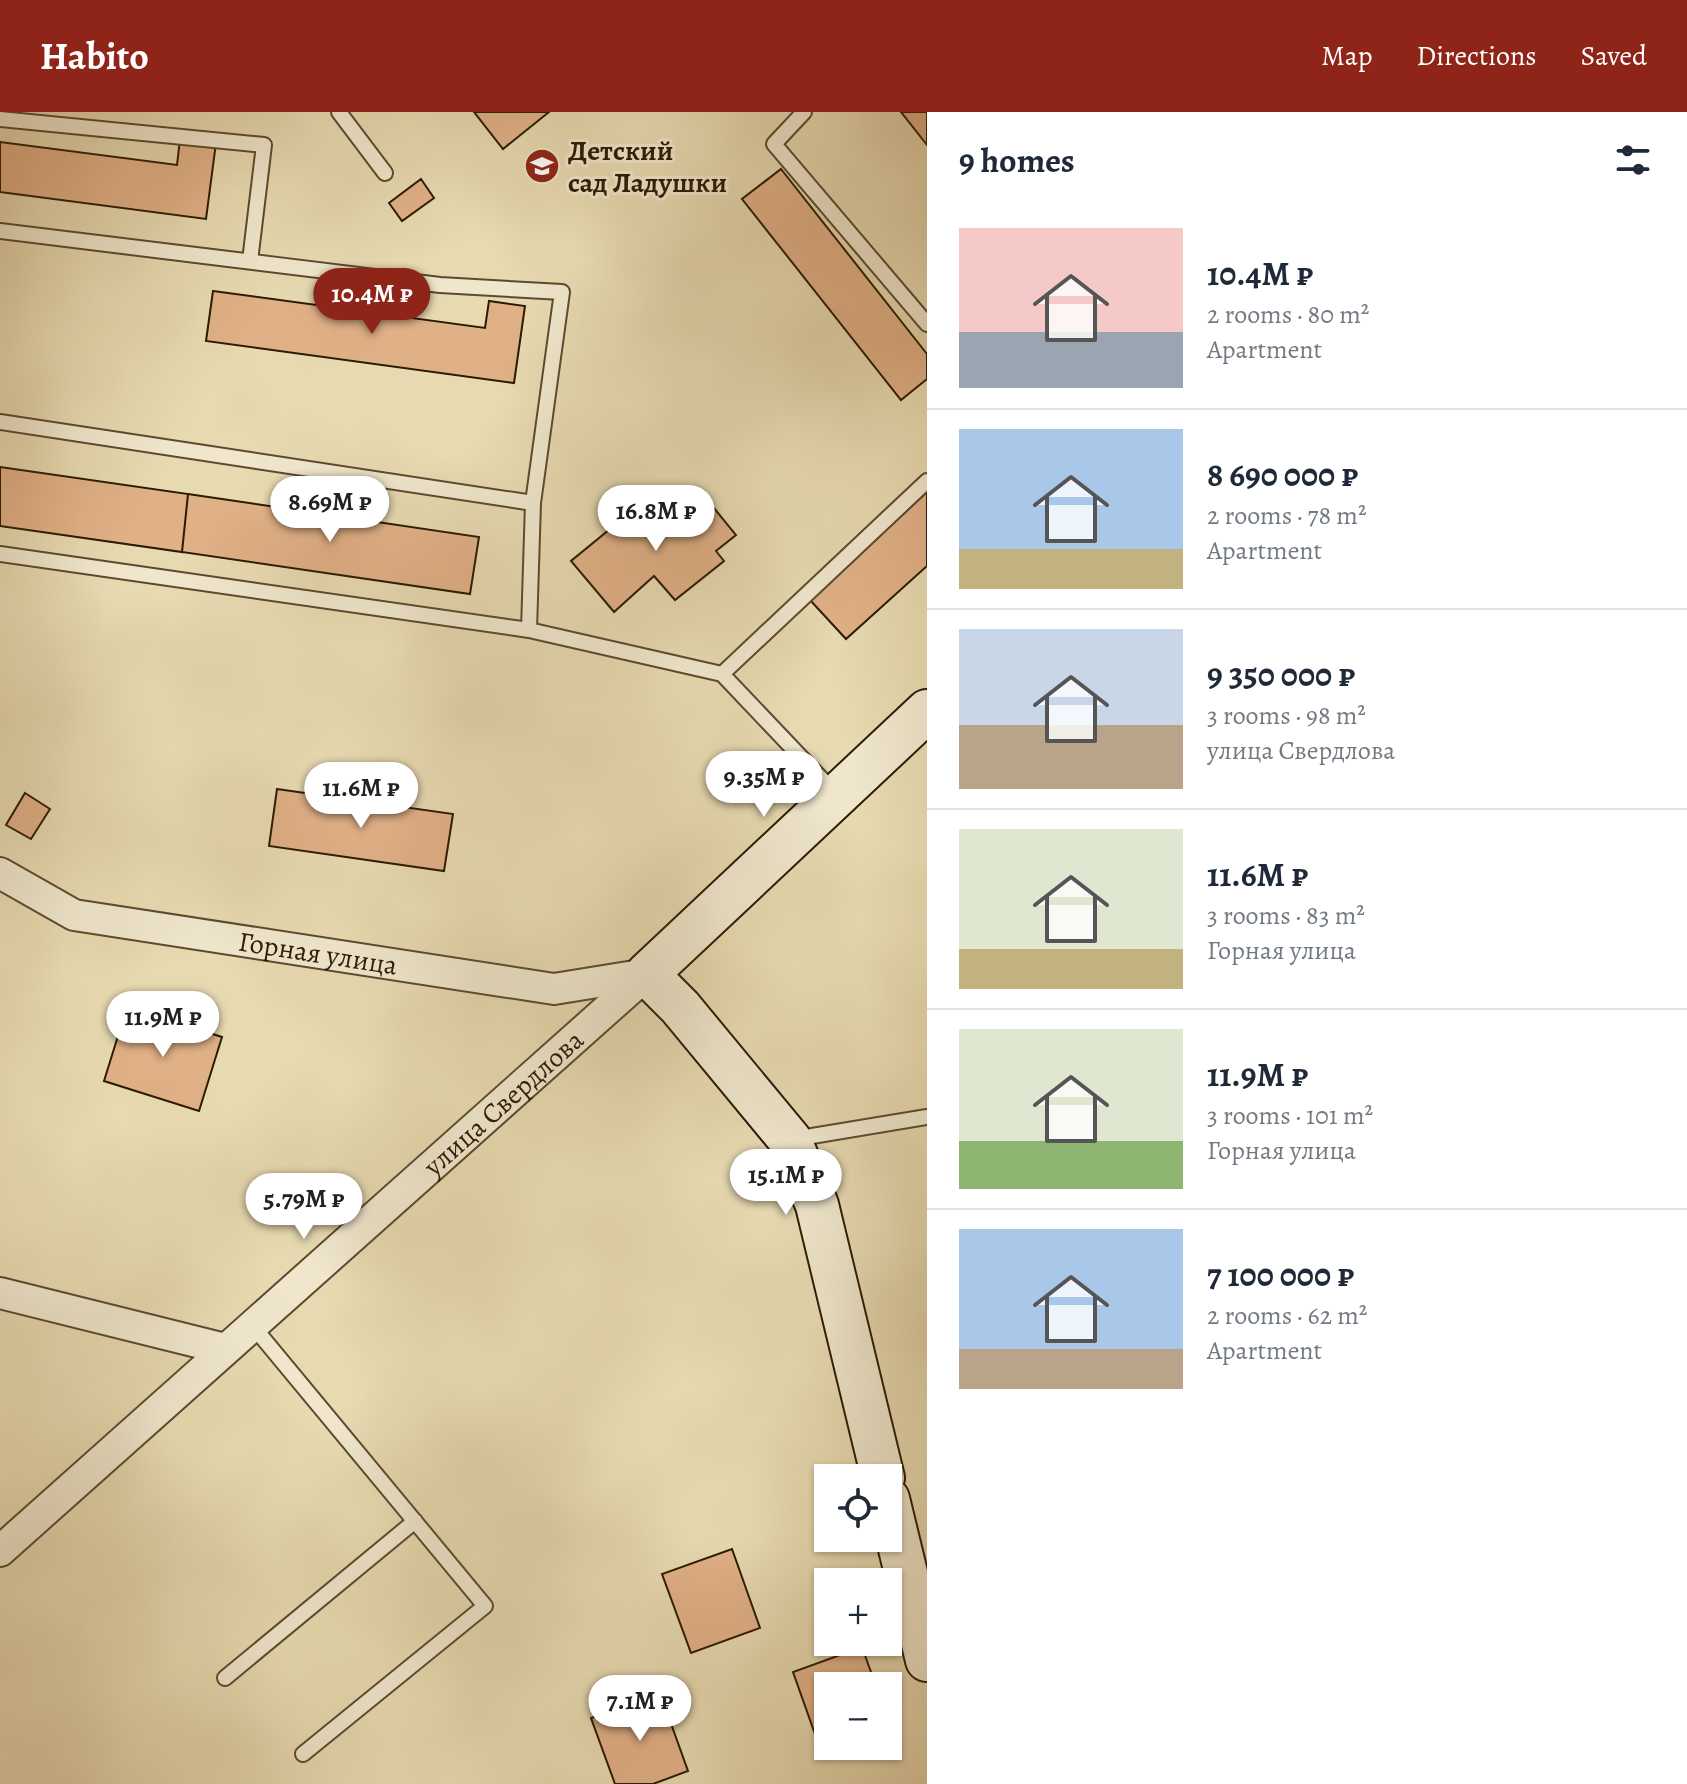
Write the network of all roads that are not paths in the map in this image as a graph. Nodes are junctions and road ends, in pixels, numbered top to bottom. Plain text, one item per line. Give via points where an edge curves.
1 (339, 112) edge
2 (804, 112) edge
3 (0, 119) edge
4 (385, 173) dead end
5 (0, 231) edge
6 (250, 261) junction
7 (927, 324) edge
8 (0, 422) edge
9 (927, 481) edge
10 (533, 503) junction
11 (0, 554) edge
12 (529, 630) junction
13 (722, 674) junction
14 (927, 711) edge
15 (838, 795) junction
16 (0, 873) edge
17 (647, 974) junction
18 (927, 1117) edge
19 (790, 1140) junction
20 (0, 1293) edge
21 (251, 1324) junction
22 (225, 1349) junction
23 (880, 1464) edge
24 (415, 1521) junction
25 (0, 1551) edge
26 (901, 1552) edge
27 (927, 1660) edge
28 (225, 1678) dead end
29 (303, 1754) dead end

1 - 4 lane
2 - 7 lane via 774,144
3 - 6 lane via 264,145
5 - 6 lane
6 - 10 lane via 440,285 562,292
8 - 10 lane
9 - 13 lane
10 - 12 lane
11 - 12 lane
12 - 13 lane
13 - 15 lane
14 - 15 street, улица Свердлова
15 - 17 street, улица Свердлова
16 - 17 street, Горная улица via 74,915 554,989
17 - 19 street
17 - 21 street, улица Свердлова
18 - 19 lane
19 - 23 street via 817,1205
20 - 22 street
21 - 22 street, улица Свердлова
21 - 24 lane
22 - 25 street, улица Свердлова
24 - 28 lane
24 - 29 lane via 485,1606
26 - 27 street

